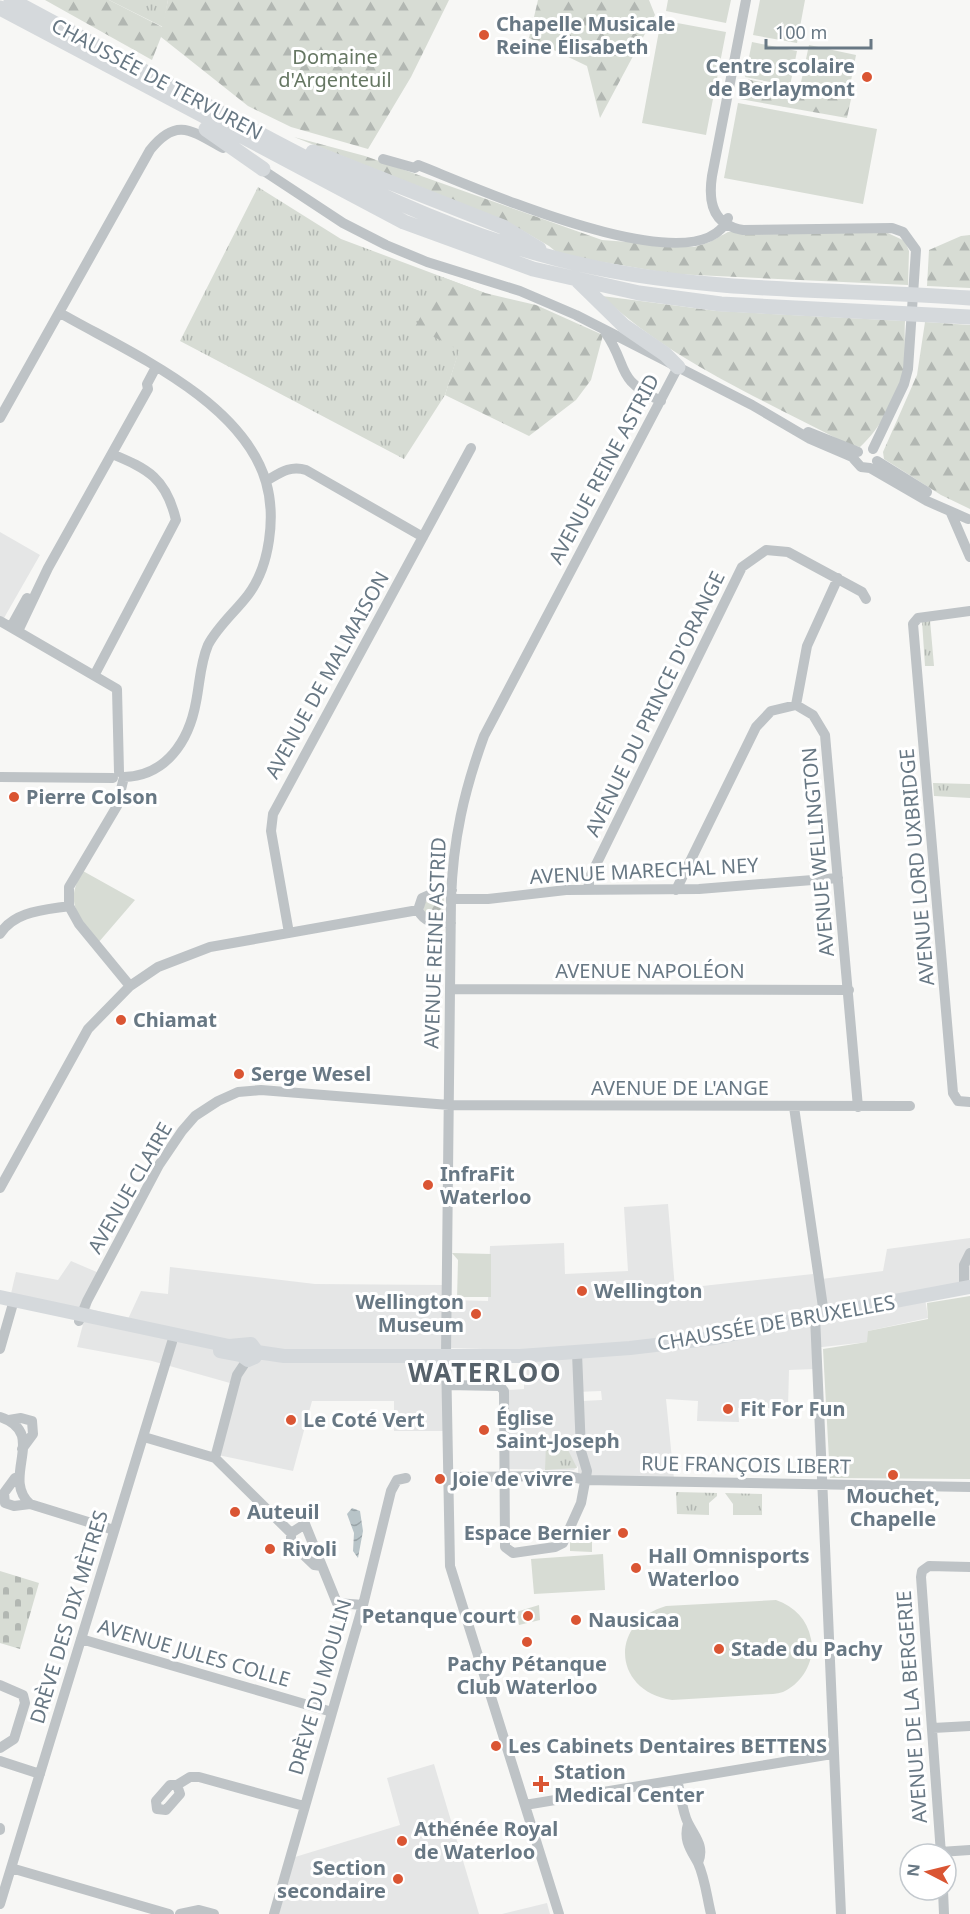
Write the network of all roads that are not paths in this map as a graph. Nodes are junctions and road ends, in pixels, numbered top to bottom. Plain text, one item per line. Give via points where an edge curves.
1 (11, 0) edge
2 (746, 0) edge
3 (0, 8) edge
4 (174, 102) junction
5 (270, 146) junction
6 (383, 159) dead end
7 (263, 169) junction
8 (727, 221) junction
9 (970, 298) edge
10 (60, 313) junction
11 (970, 316) edge
12 (603, 329) junction
13 (678, 367) junction
14 (159, 369) junction
15 (660, 401) junction
16 (0, 418) edge
17 (471, 448) dead end
18 (873, 449) junction
19 (114, 450) junction
20 (857, 456) junction
21 (874, 465) junction
22 (266, 481) junction
23 (951, 513) junction
24 (969, 519) edge
25 (423, 537) junction
26 (968, 538) edge
27 (970, 558) edge
28 (838, 578) junction
29 (866, 599) dead end
30 (970, 611) edge
31 (7, 626) edge
32 (95, 674) junction
33 (796, 705) junction
34 (0, 777) edge
35 (119, 778) junction
36 (838, 878) junction
37 (588, 889) junction
38 (676, 890) junction
39 (452, 895) junction
40 (69, 906) junction
41 (418, 910) junction
42 (451, 923) junction
43 (289, 933) junction
44 (0, 934) edge
45 (130, 986) junction
46 (450, 989) junction
47 (849, 990) junction
48 (970, 1102) edge
49 (449, 1104) junction
50 (910, 1106) dead end
51 (794, 1107) junction
52 (858, 1107) junction
53 (0, 1188) edge
54 (970, 1253) edge
55 (967, 1287) edge
56 (6, 1302) edge
57 (819, 1315) junction
58 (80, 1317) junction
59 (168, 1337) junction
60 (0, 1348) edge
61 (247, 1353) junction
62 (577, 1353) junction
63 (446, 1356) junction
64 (447, 1386) junction
65 (5, 1419) edge
66 (144, 1437) junction
67 (22, 1450) junction
68 (215, 1458) junction
69 (449, 1477) junction
70 (504, 1477) junction
71 (15, 1478) junction
72 (406, 1478) dead end
73 (586, 1480) junction
74 (822, 1485) junction
75 (970, 1487) edge
76 (30, 1504) junction
77 (114, 1530) junction
78 (291, 1533) junction
79 (322, 1566) junction
80 (970, 1567) edge
81 (363, 1605) junction
82 (81, 1639) junction
83 (0, 1685) edge
84 (332, 1712) junction
85 (970, 1726) edge
86 (933, 1728) junction
87 (0, 1748) edge
88 (832, 1755) junction
89 (0, 1759) edge
90 (40, 1774) junction
91 (677, 1780) junction
92 (177, 1785) dead end
93 (525, 1804) junction
94 (304, 1806) junction
95 (940, 1842) edge
96 (11, 1868) junction
97 (0, 1904) edge
98 (169, 1914) edge
99 (180, 1914) edge
100 (214, 1914) edge
101 (274, 1914) edge
102 (559, 1914) edge
103 (711, 1914) edge
104 (841, 1914) edge

1 - 5 highway, CHAUSSÉE DE TERVUREN
2 - 8 street via 710,190 713,212
3 - 4 highway, CHAUSSÉE DE TERVUREN
4 - 5 highway
4 - 7 highway via 186,116
5 - 9 highway via 382,197 536,254 644,276 722,286
5 - 11 highway via 404,222 533,269 595,285 721,304
5 - 13 highway via 290,142 503,227 567,270 624,326
6 - 8 street via 408,168 418,165 618,237 687,244 718,234
7 - 10 street via 189,131 169,130 150,150
7 - 12 street via 343,223 386,245 520,291
8 - 18 street via 743,230 892,228 911,240 916,250 911,346 904,384
10 - 14 street
10 - 16 street
12 - 13 street
12 - 15 street via 626,378
13 - 15 street, AVENUE REINE ASTRID
13 - 20 street via 810,439
14 - 19 street via 147,384 148,389
14 - 22 street via 220,411 255,458
15 - 39 street, AVENUE REINE ASTRID via 484,736 465,786 455,839
17 - 25 street, AVENUE DE MALMAISON
18 - 20 street via 865,447
18 - 21 street
19 - 31 street via 48,568 39,575
19 - 32 street via 150,471 172,504 176,520
20 - 21 street via 861,467
21 - 23 street
21 - 24 street
22 - 25 street via 285,470 306,470
22 - 35 street via 271,510 261,573 210,642 201,661 196,703 183,738 160,767 140,777
23 - 24 street
23 - 26 street
25 - 43 street, AVENUE DE MALMAISON via 273,814 270,831
26 - 27 street
28 - 29 street, AVENUE DU PRINCE D'ORANGE via 862,592
28 - 33 street via 807,646
28 - 37 street, AVENUE DU PRINCE D'ORANGE via 777,549 759,554 742,567
30 - 48 street, AVENUE LORD UXBRIDGE via 918,618 913,624 952,1094 958,1101
31 - 32 street
32 - 35 street via 112,683 119,696
33 - 36 street, AVENUE WELLINGTON via 813,715 825,735
33 - 38 street via 771,711 756,727
34 - 35 street
35 - 40 street via 117,806 69,887
36 - 38 street, AVENUE MARECHAL NEY
36 - 47 street, AVENUE WELLINGTON
37 - 38 street, AVENUE MARECHAL NEY
37 - 39 street, AVENUE MARECHAL NEY via 488,899
39 - 41 street, AVENUE MARECHAL NEY via 422,898
39 - 42 street, AVENUE REINE ASTRID
40 - 44 street via 21,916 4,926
40 - 45 street
41 - 42 street via 422,918 432,923
41 - 43 street
42 - 46 street, AVENUE REINE ASTRID
43 - 45 street via 184,955
45 - 53 street via 88,1029
46 - 47 street, AVENUE NAPOLÉON
46 - 49 street, AVENUE REINE ASTRID
47 - 52 street, AVENUE WELLINGTON
49 - 51 street, AVENUE DE L'ANGE
49 - 58 street, AVENUE CLAIRE via 261,1090 238,1092 218,1101 195,1116 159,1165
49 - 63 street, AVENUE REINE ASTRID
50 - 52 street, AVENUE DE L'ANGE
51 - 52 street, AVENUE DE L'ANGE
51 - 57 street
54 - 55 street via 964,1265
55 - 57 main road, CHAUSSÉE DE BRUXELLES
56 - 58 main road, CHAUSSÉE DE BRUXELLES
56 - 60 street
57 - 62 main road, CHAUSSÉE DE BRUXELLES via 715,1338
57 - 74 street
58 - 59 main road, CHAUSSÉE DE BRUXELLES
59 - 61 main road, CHAUSSÉE DE BRUXELLES
59 - 61 main road, CHAUSSÉE DE BRUXELLES via 201,1340
59 - 66 street, DRÈVE DES DIX MÈTRES
61 - 63 main road, CHAUSSÉE DE BRUXELLES
61 - 68 street via 237,1375
62 - 63 main road, CHAUSSÉE DE BRUXELLES
62 - 73 street
63 - 64 street, AVENUE REINE ASTRID
64 - 69 street, AVENUE REINE ASTRID
64 - 70 street via 500,1386 504,1391
65 - 67 street via 20,1432
65 - 67 street via 32,1420 33,1434
66 - 68 street
66 - 77 street, DRÈVE DES DIX MÈTRES
67 - 71 street
68 - 78 street
69 - 70 street, RUE FRANÇOIS LIBERT
69 - 93 street, AVENUE REINE ASTRID via 450,1566
70 - 73 street, RUE FRANÇOIS LIBERT via 568,1476
70 - 73 street via 505,1547 513,1553 562,1543 581,1503
71 - 76 street via 18,1492
71 - 76 street via 4,1493 5,1503
72 - 81 street, DRÈVE DU MOULIN via 397,1480 391,1491
73 - 74 street, RUE FRANÇOIS LIBERT
74 - 75 street, RUE FRANÇOIS LIBERT
74 - 88 street
76 - 77 street
77 - 82 street, DRÈVE DES DIX MÈTRES
78 - 79 street via 291,1543 314,1565
78 - 79 street via 305,1524
79 - 81 street via 337,1603
80 - 86 street, AVENUE DE LA BERGERIE via 929,1566 922,1571
81 - 84 street, DRÈVE DU MOULIN
82 - 84 street, AVENUE JULES COLLE
82 - 90 street, DRÈVE DES DIX MÈTRES
83 - 87 street via 23,1695 26,1703 14,1739
84 - 94 street, DRÈVE DU MOULIN
85 - 86 street
86 - 95 street, AVENUE DE LA BERGERIE
88 - 91 street
88 - 104 street
89 - 90 street
90 - 96 street, DRÈVE DES DIX MÈTRES
91 - 93 street
91 - 103 street via 688,1824 696,1833 702,1854 698,1863
92 - 94 street via 190,1777 199,1777
93 - 102 street, AVENUE REINE ASTRID
94 - 101 street, DRÈVE DU MOULIN
96 - 97 street, DRÈVE DES DIX MÈTRES
96 - 98 street
99 - 100 street via 199,1910

